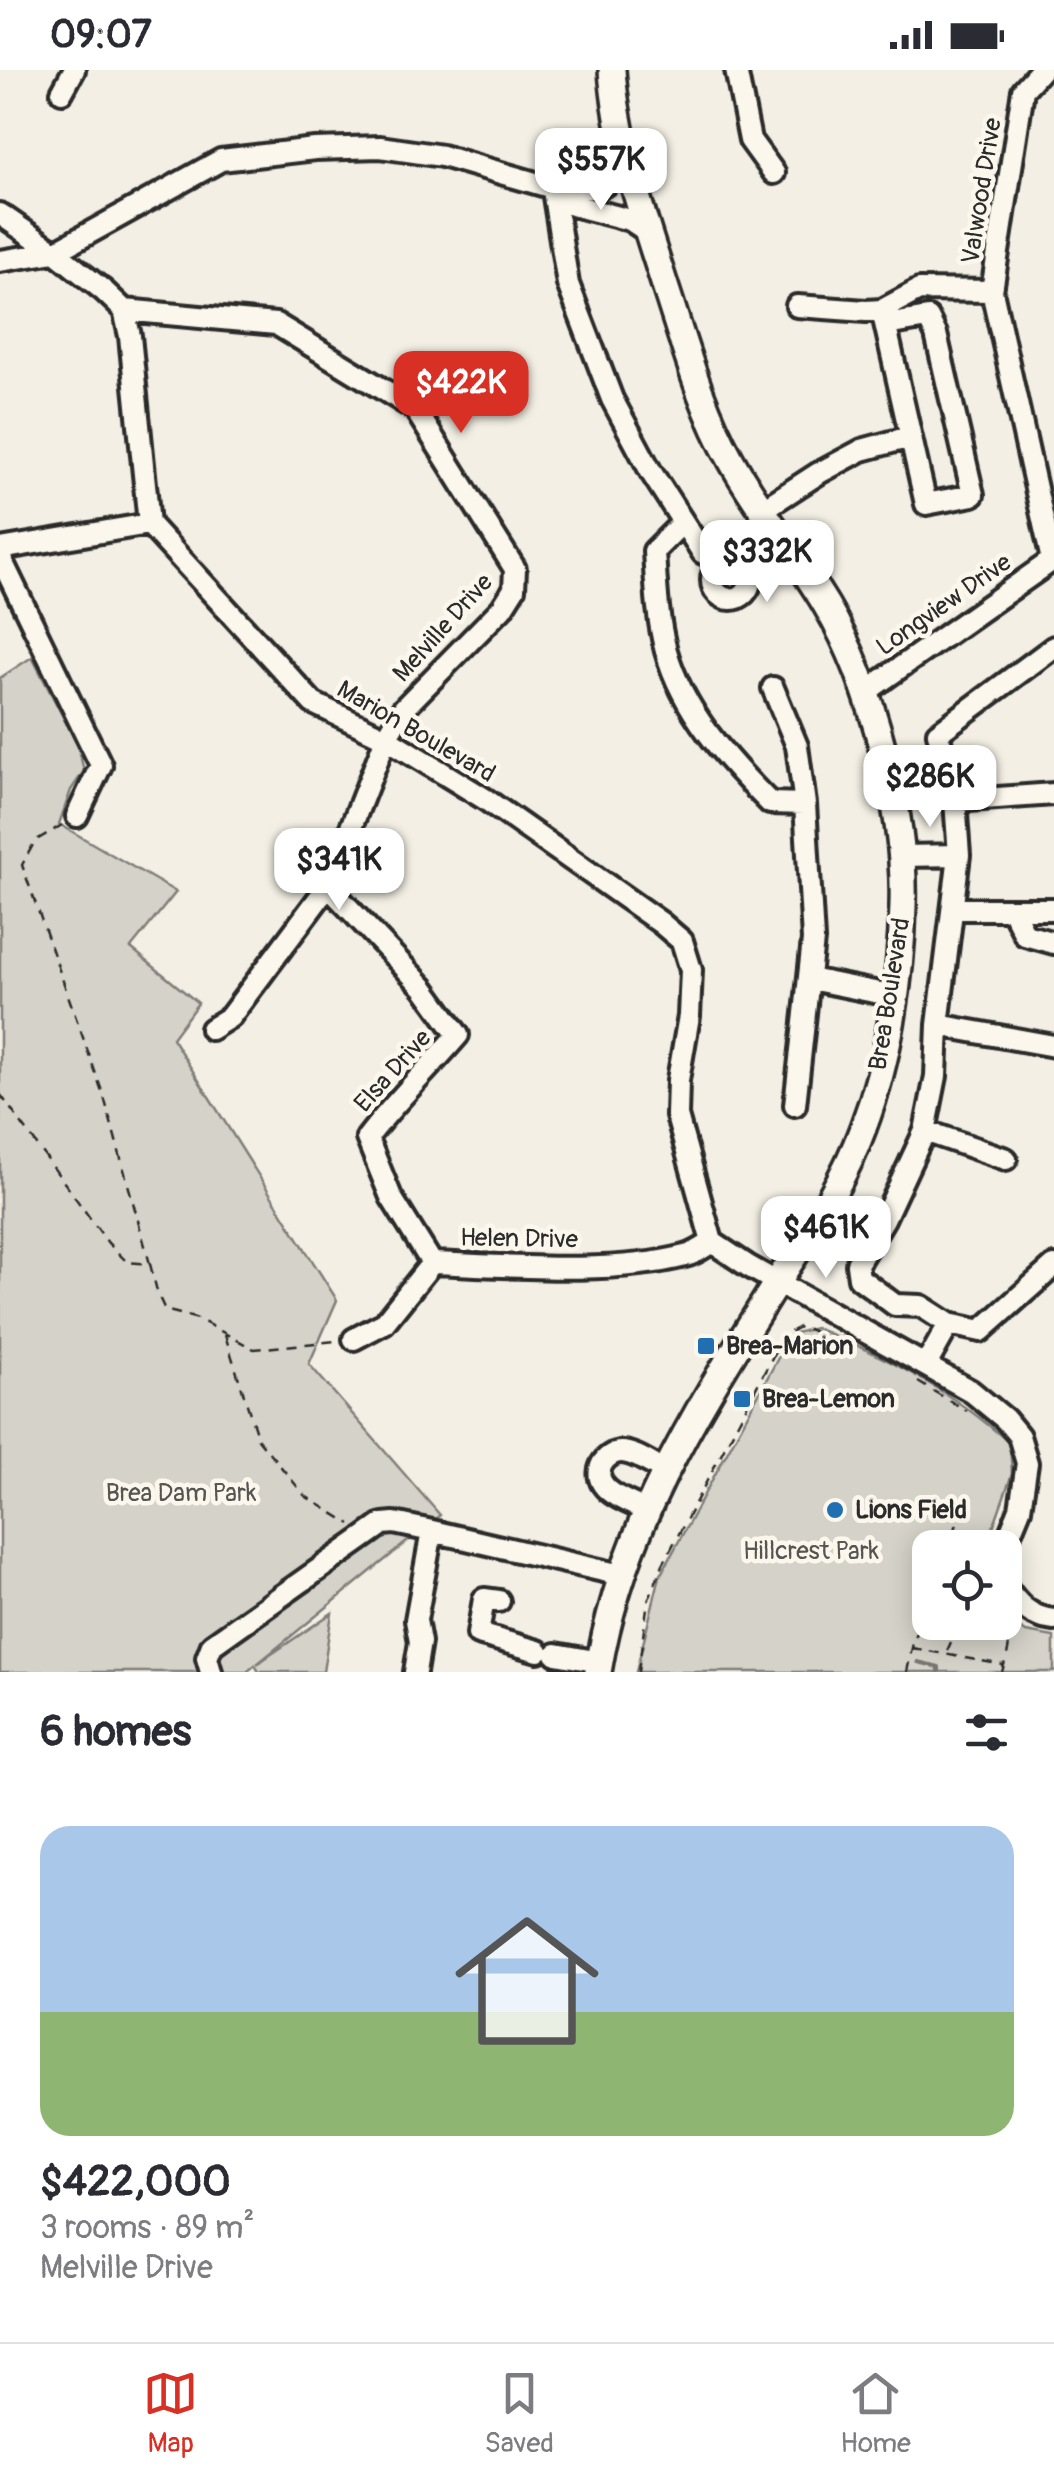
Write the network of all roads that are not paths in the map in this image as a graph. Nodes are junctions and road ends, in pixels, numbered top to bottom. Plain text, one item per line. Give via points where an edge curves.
1 (74, 70) edge
2 (612, 70) edge
3 (736, 70) edge
4 (1041, 70) edge
5 (62, 92) dead end
6 (629, 167) junction
7 (774, 173) dead end
8 (553, 190) junction
9 (0, 214) edge
10 (648, 232) junction
11 (55, 252) junction
12 (0, 260) edge
13 (992, 291) junction
14 (798, 306) dead end
15 (124, 310) junction
16 (884, 317) junction
17 (910, 438) junction
18 (766, 515) junction
19 (684, 522) junction
20 (149, 524) junction
21 (0, 549) edge
22 (704, 554) dead end
23 (0, 557) edge
24 (1053, 560) edge
25 (735, 562) dead end
26 (1054, 647) edge
27 (773, 688) dead end
28 (864, 693) junction
29 (386, 738) junction
30 (1054, 794) edge
31 (954, 801) junction
32 (806, 804) junction
33 (76, 816) road end
34 (959, 855) junction
35 (902, 856) junction
36 (328, 886) junction
37 (954, 908) junction
38 (1012, 909) junction
39 (1054, 909) edge
40 (1054, 943) edge
41 (810, 979) junction
42 (894, 996) junction
43 (938, 1025) junction
44 (210, 1030) dead end
45 (1054, 1046) edge
46 (794, 1105) dead end
47 (924, 1131) junction
48 (1006, 1159) dead end
49 (712, 1242) junction
50 (432, 1263) junction
51 (1054, 1266) edge
52 (777, 1283) junction
53 (949, 1324) junction
54 (354, 1339) road end
55 (920, 1372) junction
56 (665, 1471) junction
57 (645, 1510) junction
58 (1011, 1530) edge
59 (432, 1531) junction
60 (620, 1575) junction
61 (500, 1601) dead end
62 (1022, 1605) edge
63 (1054, 1620) edge
64 (599, 1667) edge
65 (211, 1672) edge
66 (415, 1672) edge

1 - 5 street
2 - 6 main road, Brea Boulevard
3 - 7 street via 750,140
4 - 13 street, Valwood Drive via 1023,90
6 - 8 street via 603,186
6 - 10 main road, Brea Boulevard
8 - 10 street via 565,203 613,214
8 - 11 street via 442,156 380,148 221,160
8 - 19 street via 568,284 612,399
9 - 11 street
10 - 18 main road, Brea Boulevard via 696,382 729,458
11 - 12 street
11 - 15 street
13 - 16 street via 919,290
13 - 24 street, Valwood Drive
14 - 16 street
15 - 20 street
15 - 29 street, Melville Drive via 276,324 415,409 515,570 514,590 502,608 403,709
16 - 17 street
16 - 17 street via 928,318 936,334 973,496 926,504
17 - 18 street via 862,450 819,473
18 - 25 street via 742,540
18 - 28 main road, Brea Boulevard via 829,610
19 - 22 street
19 - 32 street via 654,551 667,654 701,726 746,780 770,803
20 - 21 street
20 - 29 street, Marion Boulevard via 312,703
23 - 33 street via 101,765
24 - 28 street, Longview Drive
26 - 31 street via 938,733
27 - 32 street via 798,746
28 - 35 main road, Brea Boulevard
29 - 36 street
29 - 49 street, Marion Boulevard via 486,800 682,941 690,970 677,1116
30 - 31 street
31 - 34 street
32 - 41 street
34 - 35 street
34 - 37 street
35 - 42 main road, Brea Boulevard
36 - 44 street via 230,1017
36 - 50 street, Elsa Drive via 458,1034 367,1138 391,1197
37 - 38 street
37 - 43 street
38 - 39 street
38 - 40 street via 1025,935
41 - 42 street
41 - 46 street
42 - 52 main road, Brea Boulevard via 864,1128 837,1187
43 - 45 street
43 - 47 street
47 - 48 street
47 - 53 street via 857,1264 859,1278 895,1305 922,1306
49 - 50 street, Helen Drive via 689,1256 637,1264
49 - 52 street
50 - 54 street, Helen Drive via 384,1323
51 - 53 street via 980,1330
52 - 55 street
52 - 56 main road, Brea Boulevard
53 - 55 street
55 - 58 street via 989,1403 1019,1436 1028,1463
56 - 57 main road, Brea Boulevard
56 - 57 street via 624,1452 601,1465 606,1489
57 - 60 main road, Brea Boulevard
59 - 60 street
59 - 65 street via 383,1524 212,1645
59 - 66 street via 416,1620
60 - 64 main road, Brea Boulevard
61 - 64 street via 484,1598 478,1634
62 - 63 street

